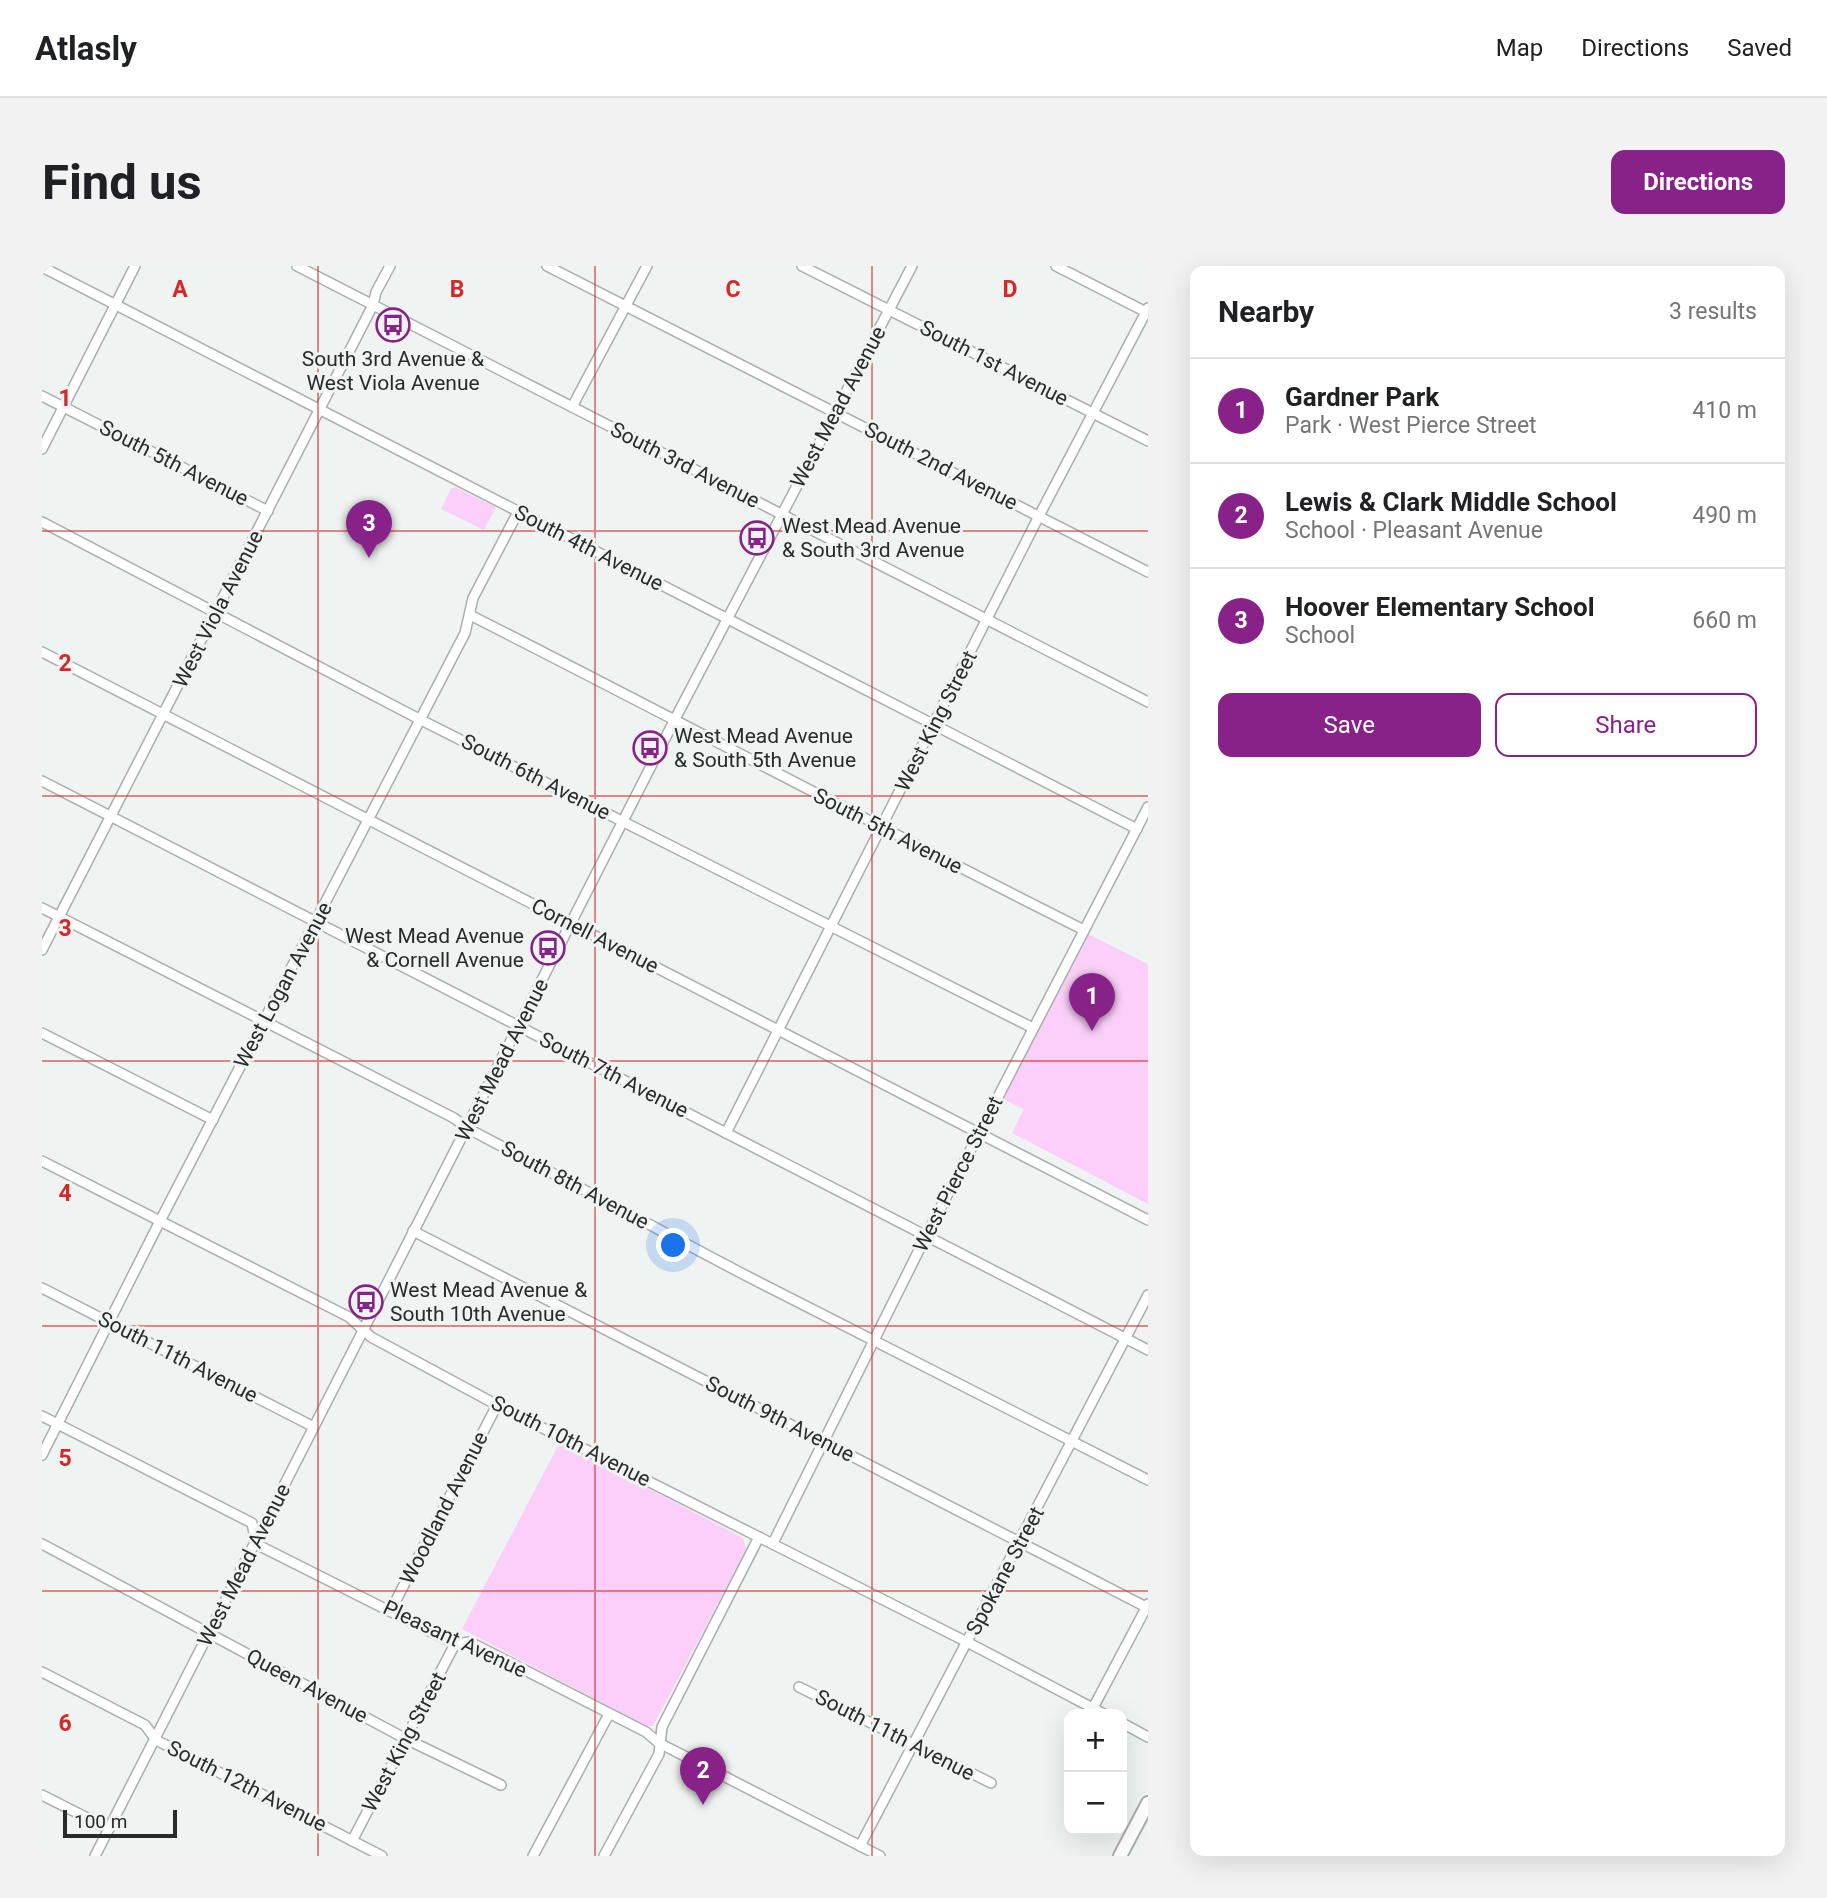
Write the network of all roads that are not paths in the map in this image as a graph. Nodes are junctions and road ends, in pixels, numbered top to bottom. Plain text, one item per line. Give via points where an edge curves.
1 (135, 266) edge
2 (297, 266) edge
3 (390, 266) edge
4 (547, 266) edge
5 (647, 266) edge
6 (802, 266) edge
7 (912, 266) edge
8 (1056, 266) edge
9 (42, 267) edge
10 (373, 305) junction
11 (116, 306) junction
12 (626, 306) junction
13 (890, 310) junction
14 (1147, 311) edge
15 (42, 396) edge
16 (64, 407) junction
17 (572, 407) junction
18 (321, 410) junction
19 (834, 412) junction
20 (1094, 413) junction
21 (1148, 441) edge
22 (42, 449) edge
23 (268, 511) junction
24 (518, 512) junction
25 (782, 514) junction
26 (1039, 516) junction
27 (42, 522) edge
28 (1148, 572) edge
29 (216, 614) junction
30 (470, 615) junction
31 (728, 617) junction
32 (987, 620) junction
33 (42, 652) edge
34 (1148, 702) edge
35 (163, 716) junction
36 (675, 719) junction
37 (421, 720) junction
38 (934, 726) junction
39 (42, 781) edge
40 (1148, 807) edge
41 (111, 817) junction
42 (368, 820) junction
43 (623, 821) junction
44 (882, 829) junction
45 (1137, 829) junction
46 (42, 908) edge
47 (59, 916) junction
48 (316, 922) junction
49 (571, 924) junction
50 (832, 925) junction
51 (1084, 930) junction
52 (42, 950) edge
53 (263, 1021) junction
54 (518, 1026) junction
55 (1033, 1028) junction
56 (779, 1031) junction
57 (42, 1033) edge
58 (213, 1120) junction
59 (467, 1128) junction
60 (726, 1133) junction
61 (979, 1133) junction
62 (42, 1161) edge
63 (160, 1220) junction
64 (1148, 1220) edge
65 (413, 1231) junction
66 (926, 1236) junction
67 (42, 1288) edge
68 (1148, 1295) edge
69 (110, 1322) junction
70 (364, 1329) junction
71 (874, 1339) junction
72 (1126, 1339) junction
73 (1148, 1350) edge
74 (497, 1405) junction
75 (42, 1416) edge
76 (58, 1423) junction
77 (314, 1427) junction
78 (1074, 1440) junction
79 (824, 1441) junction
80 (42, 1455) edge
81 (1148, 1480) edge
82 (759, 1536) junction
83 (1021, 1542) junction
84 (773, 1543) junction
85 (42, 1544) edge
86 (256, 1544) junction
87 (1147, 1605) edge
88 (391, 1610) junction
89 (209, 1634) junction
90 (967, 1642) junction
91 (455, 1644) junction
92 (42, 1672) edge
93 (799, 1687) dead end
94 (1093, 1708) joint
95 (609, 1714) junction
96 (1127, 1726) edge
97 (1148, 1737) edge
98 (406, 1739) junction
99 (156, 1740) junction
100 (659, 1743) junction
101 (914, 1743) junction
102 (991, 1783) dead end
103 (501, 1785) dead end
104 (42, 1796) edge
105 (1148, 1803) edge
106 (109, 1829) junction
107 (352, 1841) junction
108 (860, 1846) junction
109 (95, 1856) edge
110 (382, 1856) edge
111 (533, 1856) edge
112 (604, 1856) edge
113 (880, 1856) edge
114 (1120, 1856) edge

1 - 11 street
2 - 10 street, South 3rd Avenue
3 - 10 street, West Viola Avenue
4 - 12 street, South 2nd Avenue
5 - 12 street
6 - 13 street, South 1st Avenue
7 - 13 street, West Mead Avenue
8 - 14 street
9 - 11 street, South 4th Avenue
10 - 17 street, South 3rd Avenue
10 - 18 street, West Viola Avenue
11 - 16 street
11 - 18 street, South 4th Avenue
12 - 17 street
12 - 19 street, South 2nd Avenue
13 - 19 street, West Mead Avenue
13 - 20 street, South 1st Avenue
14 - 20 street, West King Street
15 - 16 street, South 5th Avenue
16 - 22 street
16 - 23 street, South 5th Avenue
17 - 25 street, South 3rd Avenue
18 - 23 street, West Viola Avenue
18 - 24 street, South 4th Avenue
19 - 25 street, West Mead Avenue
19 - 26 street, South 2nd Avenue
20 - 21 street, South 1st Avenue
20 - 26 street, West King Street
23 - 29 street, West Viola Avenue
24 - 30 street, West Logan Avenue via 473,598
24 - 31 street, South 4th Avenue
25 - 31 street, West Mead Avenue
25 - 32 street, South 3rd Avenue
26 - 28 street, South 2nd Avenue
26 - 32 street, West King Street
27 - 29 street, South 6th Avenue
29 - 35 street, West Viola Avenue
29 - 37 street, South 6th Avenue
30 - 36 street, South 5th Avenue
30 - 37 street, West Logan Avenue
31 - 36 street, West Mead Avenue
31 - 38 street, South 4th Avenue
32 - 34 street, South 3rd Avenue
32 - 38 street, West King Street
33 - 35 street, Cornell Avenue
35 - 41 street, West Viola Avenue
35 - 42 street, Cornell Avenue
36 - 43 street, West Mead Avenue
36 - 44 street, South 5th Avenue
37 - 42 street, West Logan Avenue
37 - 43 street, South 6th Avenue
38 - 44 street, West King Street
38 - 45 street, South 4th Avenue
39 - 41 street, South 7th Avenue
40 - 45 street, West Pierce Street
41 - 47 street, West Viola Avenue
41 - 48 street, South 7th Avenue
42 - 48 street, West Logan Avenue
42 - 49 street, Cornell Avenue
43 - 49 street, West Mead Avenue
43 - 50 street, South 6th Avenue
44 - 50 street, West King Street
44 - 51 street, South 5th Avenue
45 - 51 street, West Pierce Street
46 - 47 street, South 8th Avenue
47 - 52 street, West Viola Avenue
47 - 53 street, South 8th Avenue
48 - 53 street, West Logan Avenue
48 - 54 street, South 7th Avenue
49 - 54 street, West Mead Avenue
49 - 56 street, Cornell Avenue
50 - 55 street, South 6th Avenue
50 - 56 street, West King Street
51 - 55 street, West Pierce Street
53 - 58 street, West Logan Avenue
53 - 59 street, South 8th Avenue
54 - 59 street, West Mead Avenue
54 - 60 street, South 7th Avenue
55 - 61 street, West Pierce Street
56 - 60 street, West King Street
56 - 61 street, Cornell Avenue
57 - 58 street
58 - 63 street, West Logan Avenue
59 - 65 street, West Mead Avenue
59 - 71 street, South 8th Avenue
60 - 66 street, South 7th Avenue
61 - 64 street, Cornell Avenue
61 - 66 street, West Pierce Street
62 - 63 street, South 10th Avenue
63 - 69 street, West Logan Avenue
63 - 70 street, South 10th Avenue via 349,1317
65 - 70 street, West Mead Avenue
65 - 79 street, South 9th Avenue
66 - 71 street, West Pierce Street
66 - 72 street, South 7th Avenue
67 - 69 street, South 11th Avenue
68 - 72 street, Spokane Street
69 - 76 street, West Logan Avenue
69 - 77 street, South 11th Avenue
70 - 74 street, South 10th Avenue
70 - 77 street, West Mead Avenue
71 - 78 street, South 8th Avenue
71 - 79 street, West Pierce Street
72 - 73 street, South 7th Avenue
72 - 78 street, Spokane Street
74 - 82 street, South 10th Avenue
74 - 88 street, Woodland Avenue
75 - 76 street
76 - 80 street, West Logan Avenue
76 - 86 street via 252,1523
77 - 86 street, West Mead Avenue
78 - 81 street, South 8th Avenue
78 - 83 street, Spokane Street
79 - 83 street, South 9th Avenue
79 - 84 street, West Pierce Street
82 - 84 street, South 10th Avenue
82 - 100 street via 662,1727
83 - 87 street, South 9th Avenue
83 - 90 street, Spokane Street
84 - 90 street, South 10th Avenue
85 - 89 street, Queen Avenue
86 - 88 street, Pleasant Avenue
86 - 89 street, West Mead Avenue
87 - 94 street
88 - 91 street, Pleasant Avenue
89 - 98 street, Queen Avenue
89 - 99 street, West Mead Avenue
90 - 94 street, South 10th Avenue
90 - 101 street, Spokane Street
91 - 95 street, Pleasant Avenue via 470,1642
91 - 98 street, West King Street
92 - 99 street, South 12th Avenue via 145,1725
93 - 101 street, South 11th Avenue
95 - 100 street, Pleasant Avenue
95 - 111 street
96 - 97 street
98 - 103 street, Queen Avenue
98 - 107 street, West King Street
99 - 106 street, West Mead Avenue
99 - 107 street, South 12th Avenue
100 - 108 street, Pleasant Avenue
100 - 112 street via 659,1754
101 - 102 street, South 11th Avenue
101 - 108 street, Spokane Street
104 - 106 street
105 - 114 main road
106 - 109 street, West Mead Avenue
107 - 110 street, South 12th Avenue
108 - 113 street, Pleasant Avenue

